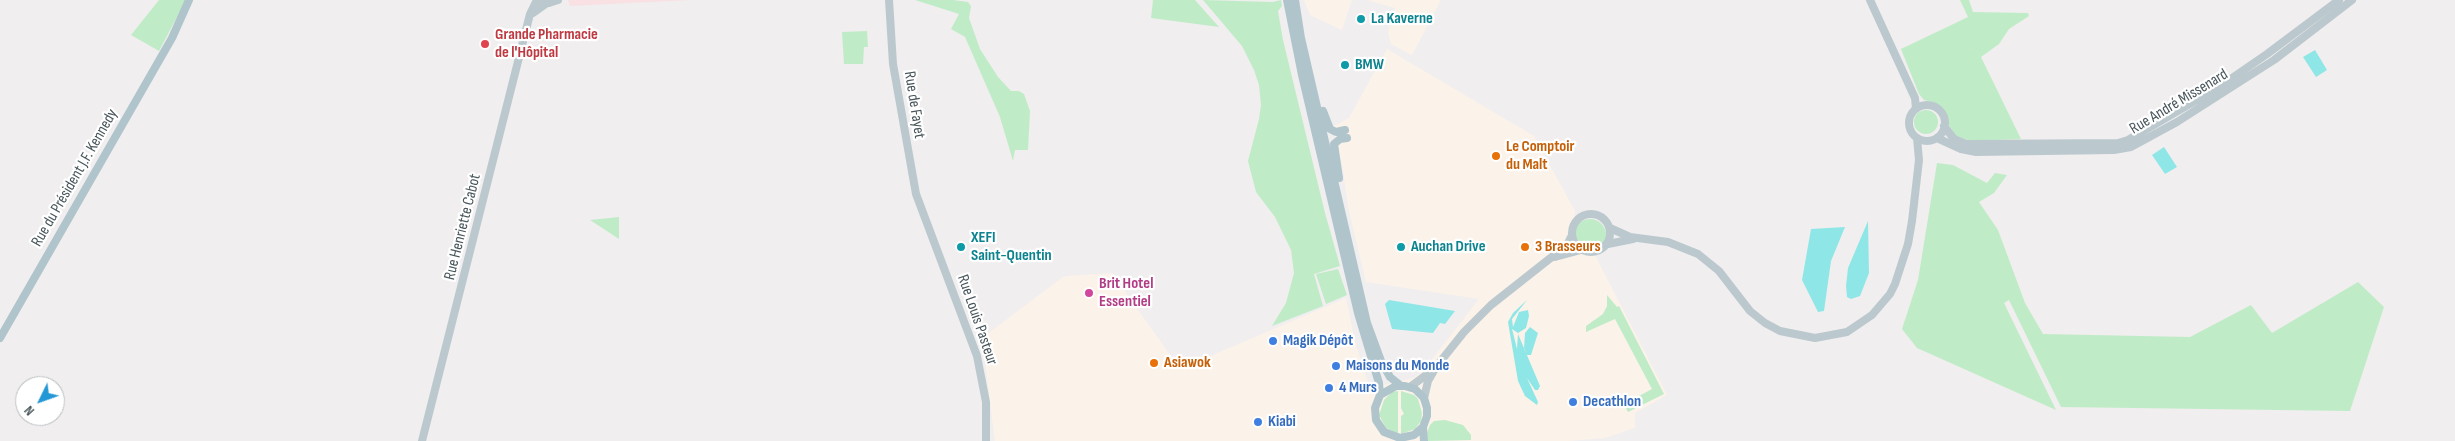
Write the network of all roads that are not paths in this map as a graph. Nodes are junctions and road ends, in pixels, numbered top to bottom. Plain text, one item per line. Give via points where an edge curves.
1 (189, 0) edge
2 (194, 0) edge
3 (537, 0) edge
4 (558, 0) edge
5 (889, 0) edge
6 (1287, 0) edge
7 (1294, 0) edge
8 (1870, 0) edge
9 (2340, 0) edge
10 (2352, 0) edge
11 (544, 1) edge
12 (529, 19) junction
13 (174, 32) junction
14 (1301, 38) junction
15 (1915, 98) junction
16 (1925, 105) junction
17 (1916, 109) junction
18 (1944, 126) junction
19 (1917, 138) junction
20 (1937, 138) junction
21 (1928, 141) junction
22 (1982, 148) junction
23 (1919, 160) junction
24 (922, 213) joint
25 (1610, 228) junction
26 (1572, 235) junction
27 (1636, 238) junction
28 (1608, 244) junction
29 (1351, 249) junction
30 (1581, 250) junction
31 (1551, 259) junction
32 (0, 338) edge
33 (1436, 368) junction
34 (1400, 385) junction
35 (1410, 387) junction
36 (1380, 395) junction
37 (1424, 398) junction
38 (1423, 427) junction
39 (1408, 440) edge
40 (422, 441) edge
41 (986, 441) edge
42 (1424, 441) edge

1 - 13 main road, Rue du Président J.F. Kennedy
2 - 13 main road, Rue du Président J.F. Kennedy
3 - 12 street, Rue Henriette Cabot
4 - 11 street
5 - 24 street, Rue de Fayet via 899,103 910,168
6 - 36 main road via 1300,67
7 - 14 main road
8 - 15 street
9 - 22 street, Rue André Missenard via 2219,87 2128,140
10 - 22 street, Rue André Missenard via 2274,60 2131,147 2114,150
11 - 12 street
12 - 40 street, Rue Henriette Cabot
13 - 32 main road, Rue du Président J.F. Kennedy
14 - 29 main road
14 - 29 main road via 1327,124 1333,131 1346,134 1334,147
15 - 16 street
15 - 17 street
16 - 17 street
16 - 18 street via 1940,111
17 - 19 street via 1910,116 1909,126
18 - 20 street
18 - 22 street, Rue André Missenard via 1954,139
19 - 21 street
19 - 23 street
20 - 21 street
20 - 22 street, Rue André Missenard via 1961,149
21 - 23 street
23 - 27 street via 1908,244 1895,284 1872,315 1847,332 1815,338 1780,331 1750,311 1718,271 1698,254 1668,242
24 - 41 street, Rue Louis Pasteur via 977,356 986,402
25 - 26 street via 1601,216 1588,214 1577,221
25 - 27 street
25 - 28 street
26 - 30 street
26 - 31 street
27 - 28 street
28 - 30 street via 1594,253
29 - 34 main road via 1373,341 1390,377
30 - 31 street
31 - 33 street via 1490,305
33 - 35 street
33 - 37 street via 1428,381
34 - 35 main road
34 - 36 main road
35 - 37 main road
36 - 39 main road via 1375,408 1378,424 1389,435
37 - 38 main road via 1428,412
38 - 39 main road
38 - 42 main road

